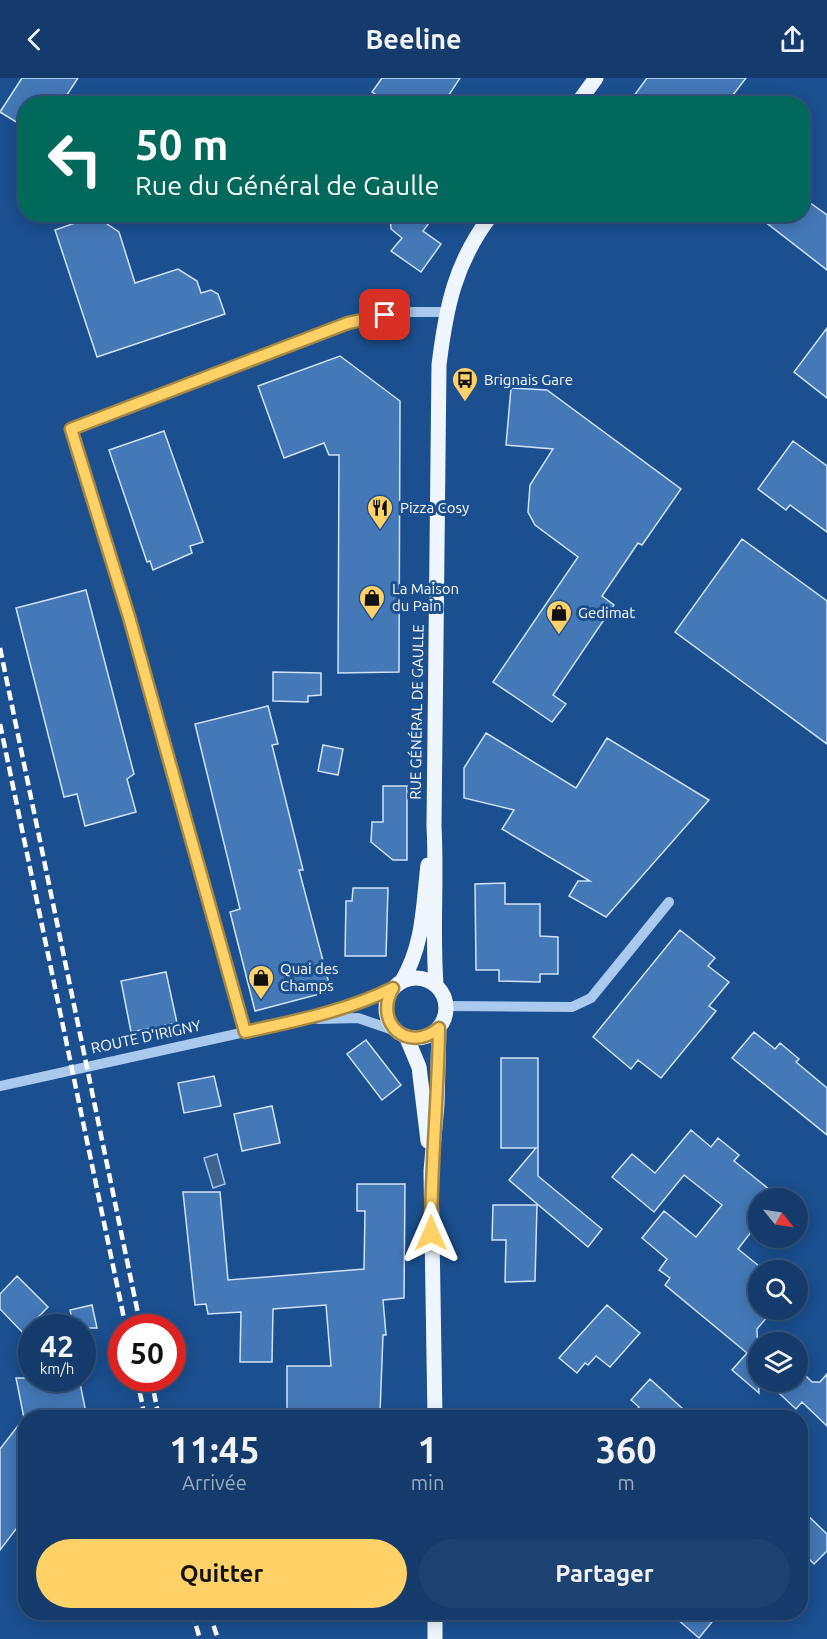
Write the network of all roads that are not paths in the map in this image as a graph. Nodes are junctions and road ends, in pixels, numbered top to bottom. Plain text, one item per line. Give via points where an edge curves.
1 (596, 78) edge
2 (583, 96) edge
3 (487, 222) edge
4 (445, 312) junction
5 (434, 826) junction
6 (669, 902) dead end
7 (436, 984) junction
8 (397, 985) junction
9 (447, 1006) junction
10 (300, 1020) junction
11 (439, 1028) junction
12 (245, 1032) junction
13 (401, 1034) junction
14 (0, 1086) edge
15 (431, 1171) junction
16 (435, 1410) edge
17 (435, 1620) edge
18 (435, 1639) edge

1 - 2 main road
3 - 4 main road, RUE GÉNÉRAL DE GAULLE via 455,279
4 - 5 main road, RUE GÉNÉRAL DE GAULLE via 439,365
4 - 12 street via 404,312 348,323 71,429 129,617
5 - 7 main road, RUE GÉNÉRAL DE GAULLE
5 - 8 main road, RUE GÉNÉRAL DE GAULLE via 418,945
6 - 9 street via 591,998 572,1007
7 - 8 main road via 419,977
7 - 9 main road
8 - 10 street, ROUTE D'IRIGNY via 371,999
8 - 13 main road via 388,996 387,1015
9 - 11 main road
10 - 12 street, ROUTE D'IRIGNY
10 - 13 street, ROUTE D'IRIGNY via 358,1018
11 - 13 main road via 424,1037
11 - 15 main road
12 - 14 street, ROUTE D'IRIGNY
13 - 15 main road via 418,1067
15 - 16 main road
17 - 18 main road

